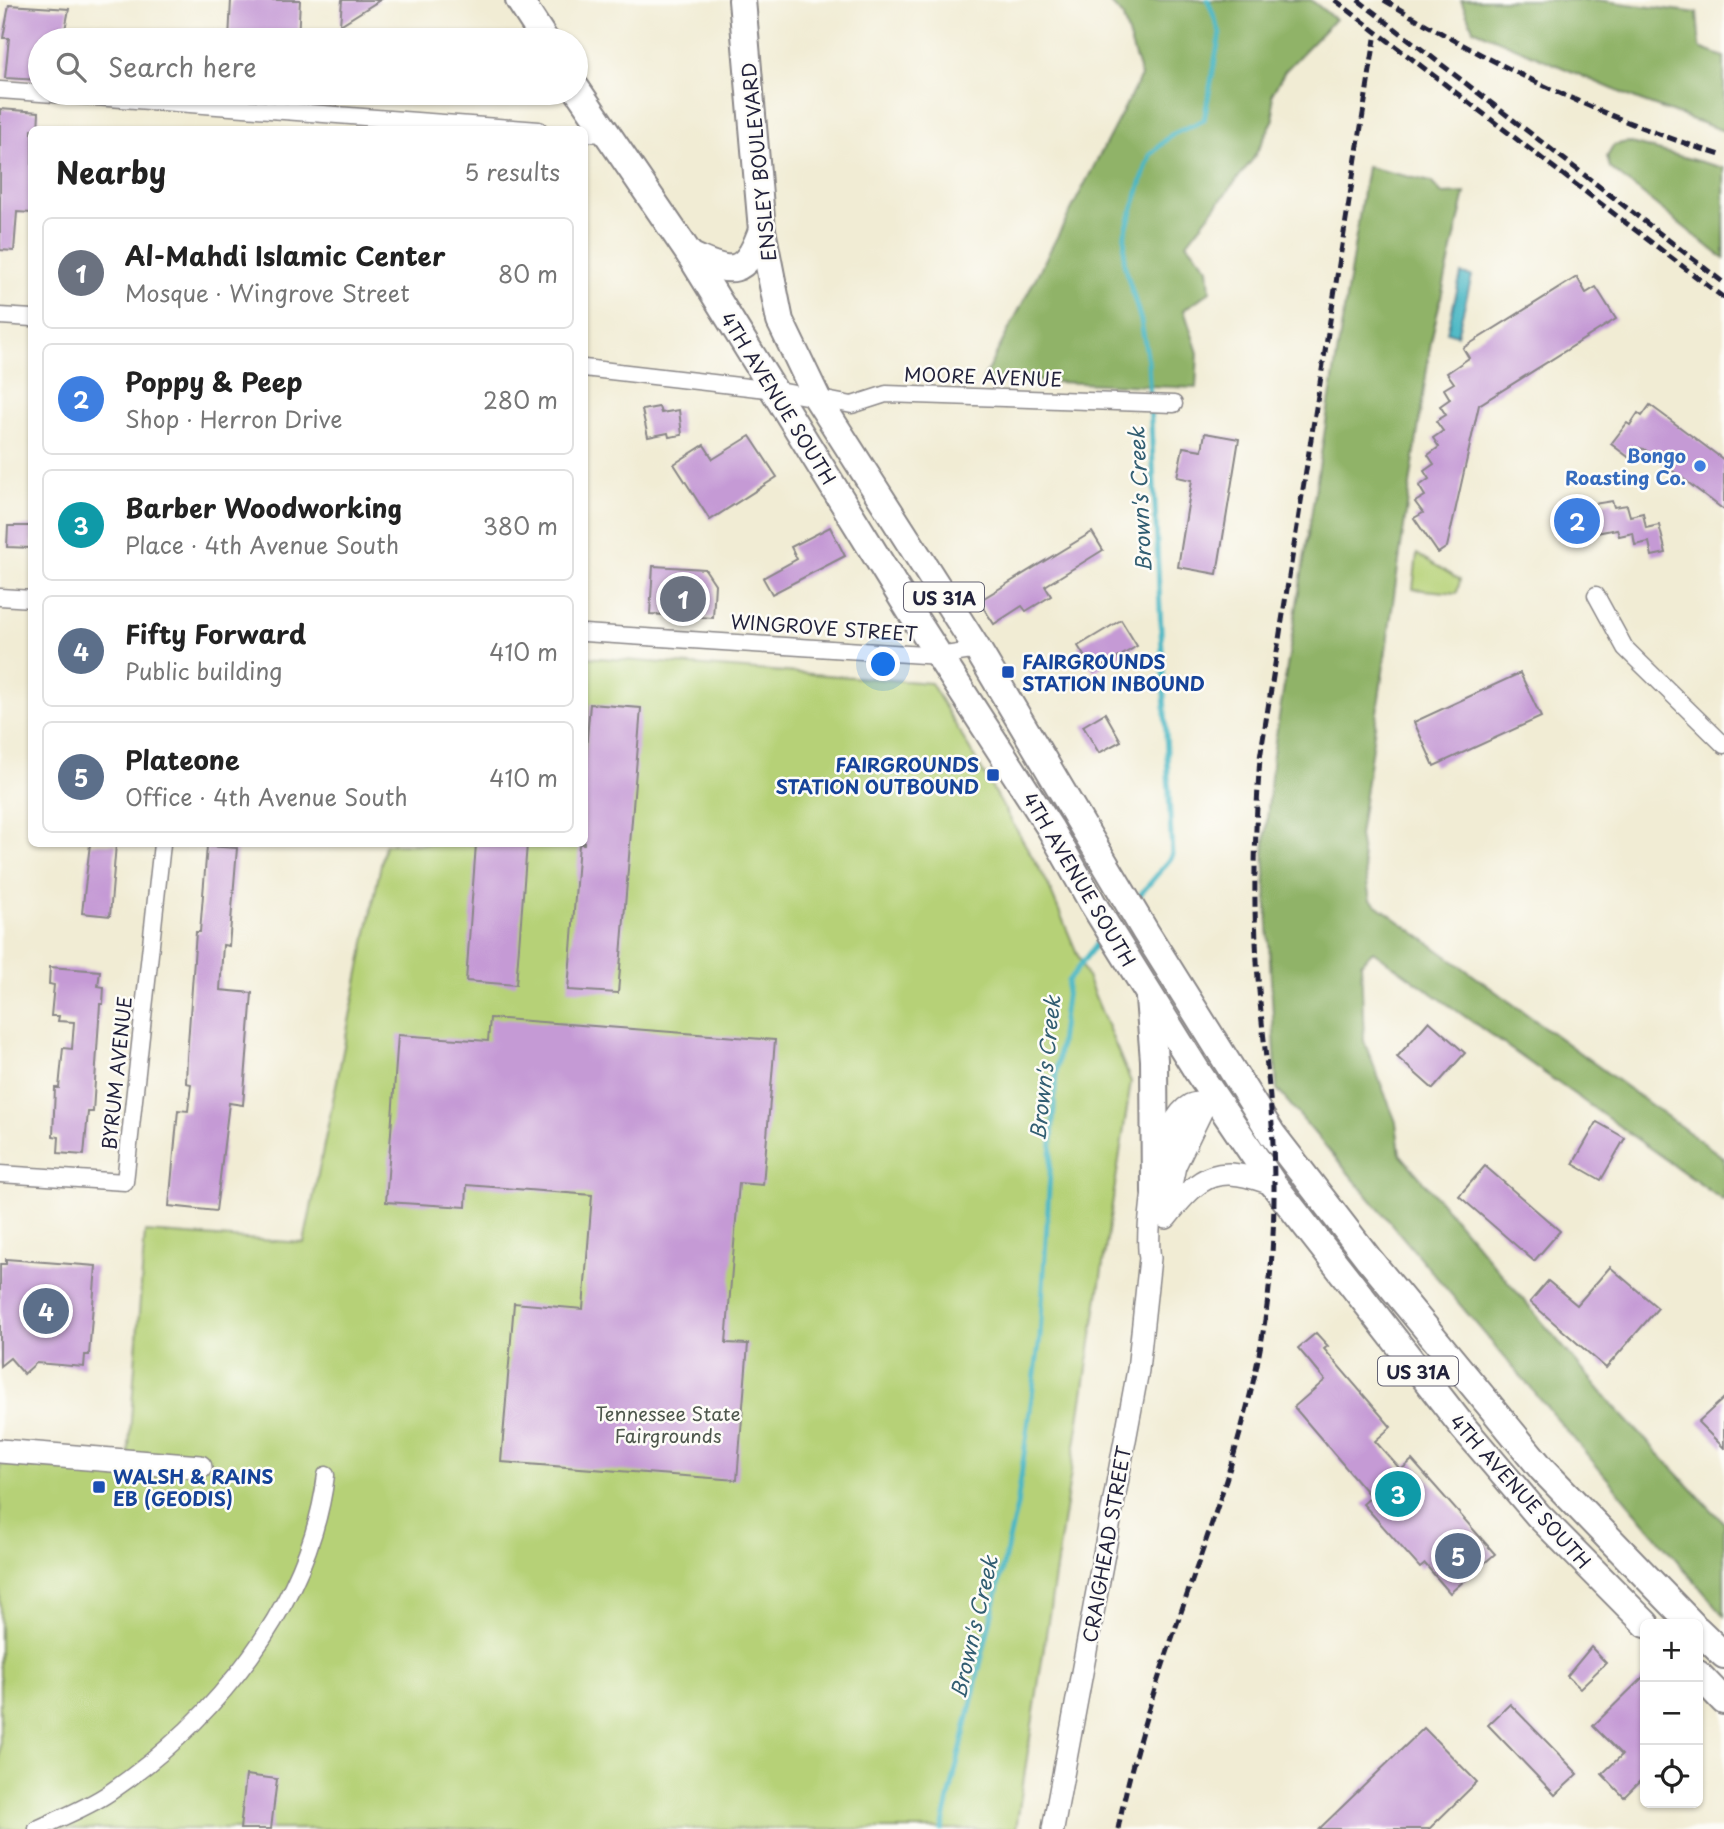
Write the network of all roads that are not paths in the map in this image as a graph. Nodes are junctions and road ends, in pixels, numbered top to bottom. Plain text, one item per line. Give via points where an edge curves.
1 (519, 0) edge
2 (742, 0) edge
3 (537, 28) edge
4 (0, 90) edge
5 (28, 92) edge
6 (202, 105) edge
7 (583, 105) edge
8 (485, 126) edge
9 (595, 133) edge
10 (762, 230) junction
11 (690, 255) junction
12 (0, 316) edge
13 (28, 318) edge
14 (588, 368) edge
15 (774, 390) junction
16 (817, 398) junction
17 (1174, 404) dead end
18 (1596, 595) dead end
19 (0, 597) edge
20 (28, 599) edge
21 (588, 633) edge
22 (978, 650) junction
23 (939, 656) junction
24 (1724, 745) edge
25 (162, 847) edge
26 (1149, 993) junction
27 (1238, 1078) junction
28 (1210, 1099) junction
29 (0, 1174) edge
30 (1274, 1185) junction
31 (1155, 1192) junction
32 (1164, 1220) junction
33 (1150, 1258) junction
34 (0, 1451) edge
35 (200, 1467) dead end
36 (326, 1475) dead end
37 (1641, 1619) edge
38 (1687, 1619) edge
39 (1703, 1635) edge
40 (1724, 1655) edge
41 (1703, 1679) edge
42 (1724, 1701) edge
43 (37, 1829) edge
44 (1053, 1829) edge

1 - 3 main road
2 - 10 main road, ENSLEY BOULEVARD / US 31A
4 - 5 street
6 - 8 street
7 - 9 main road, 4TH AVENUE SOUTH / US 31A
9 - 11 main road, 4TH AVENUE SOUTH / US 31A
10 - 11 main road via 753,255 734,270 720,270
10 - 16 main road, ENSLEY BOULEVARD / US 31A via 780,321
11 - 15 main road, 4TH AVENUE SOUTH / US 31A
12 - 13 street
14 - 15 street, MOORE AVENUE
15 - 16 street, MOORE AVENUE
15 - 23 main road, 4TH AVENUE SOUTH / US 31A
16 - 17 street, MOORE AVENUE via 852,405 886,394
16 - 22 main road, 4TH AVENUE SOUTH / US 31A
18 - 24 street via 1625,648
19 - 20 street
21 - 23 street, WINGROVE STREET
22 - 23 street, WINGROVE STREET
22 - 27 main road, 4TH AVENUE SOUTH / US 31A via 1144,931
23 - 26 main road, 4TH AVENUE SOUTH / US 31A
25 - 29 street, BYRUM AVENUE via 125,1182
26 - 28 main road, 4TH AVENUE SOUTH / US 31A
26 - 31 main road
27 - 28 street, CRAIGHEAD STREET
27 - 38 main road, 4TH AVENUE SOUTH / US 31A via 1303,1175 1542,1469
28 - 30 main road, 4TH AVENUE SOUTH / US 31A
28 - 31 street, CRAIGHEAD STREET via 1190,1105 1175,1119 1163,1147
28 - 32 street, CRAIGHEAD STREET via 1175,1166
30 - 32 street via 1232,1172 1207,1176
30 - 37 main road, 4TH AVENUE SOUTH / US 31A via 1471,1437 1538,1515
31 - 33 street, CRAIGHEAD STREET via 1147,1243
32 - 33 street, CRAIGHEAD STREET via 1160,1246
33 - 44 street, CRAIGHEAD STREET via 1138,1370
34 - 35 main road
36 - 43 street via 313,1538 297,1577 276,1615 207,1708 161,1754 106,1795
39 - 40 main road
41 - 42 main road

